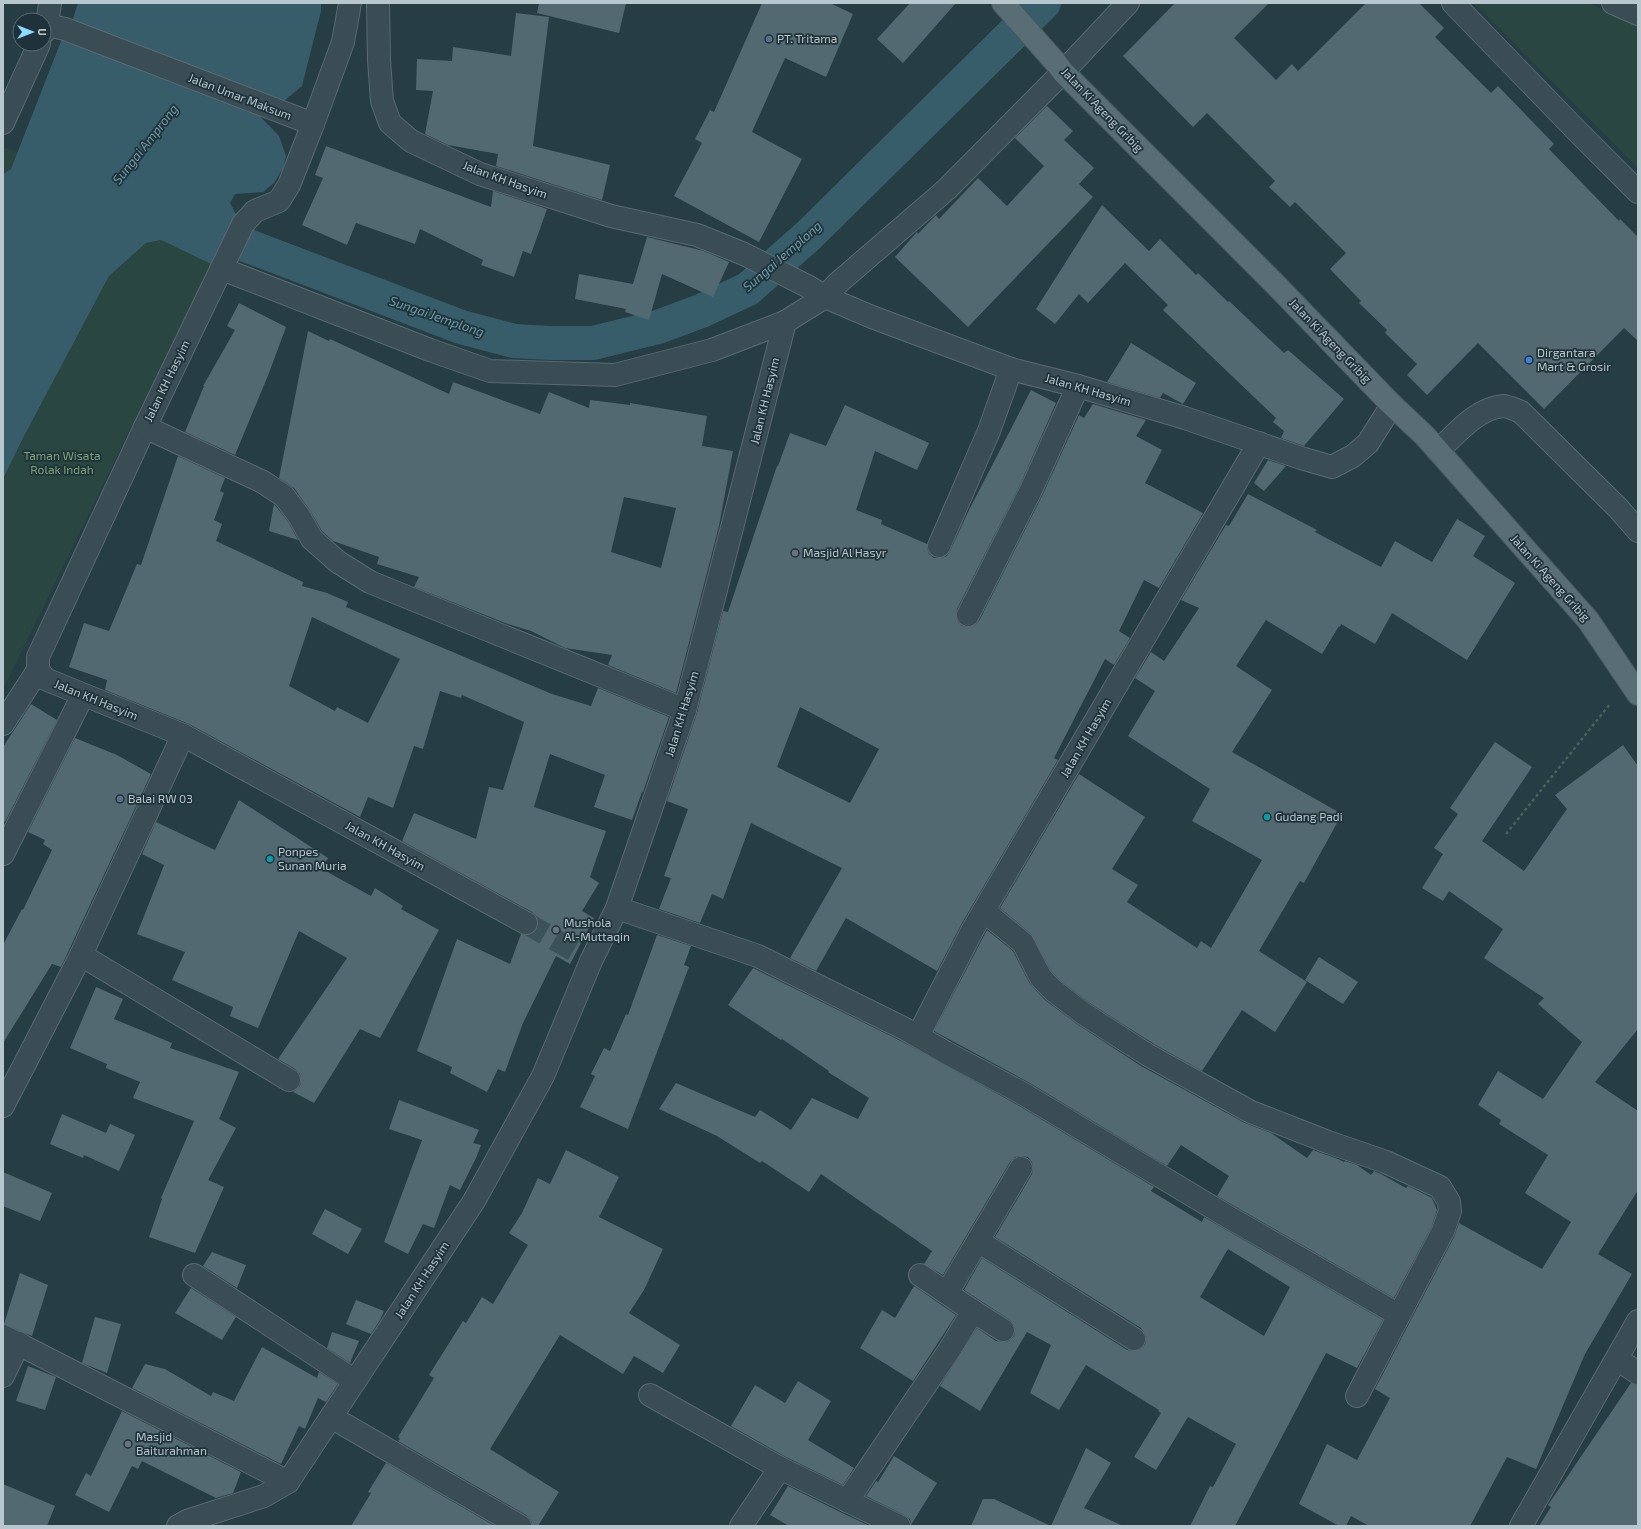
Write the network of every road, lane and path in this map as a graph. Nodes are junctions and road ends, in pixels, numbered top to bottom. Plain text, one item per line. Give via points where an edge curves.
1 (350, 3) edge
2 (378, 3) edge
3 (1128, 3) edge
4 (1453, 3) edge
5 (1613, 3) edge
6 (1005, 6) edge
7 (1638, 14) edge
8 (52, 33) edge
9 (39, 52) edge
10 (1060, 68) junction
11 (3, 123) edge
12 (313, 124) junction
13 (1638, 192) edge
14 (223, 267) junction
15 (817, 292) junction
16 (785, 322) junction
17 (1011, 369) junction
18 (1078, 386) junction
19 (1392, 405) junction
20 (145, 427) junction
21 (1259, 443) junction
22 (1438, 451) junction
23 (1638, 531) edge
24 (939, 546) dead end
25 (968, 615) dead end
26 (38, 670) junction
27 (1634, 687) edge
28 (83, 695) junction
29 (685, 710) junction
30 (3, 724) edge
31 (183, 735) junction
32 (1506, 834) dead end
33 (3, 854) edge
34 (617, 908) junction
35 (984, 911) junction
36 (526, 923) tunnel mouth
37 (81, 955) junction
38 (918, 1036) junction
39 (289, 1080) dead end
40 (3, 1106) edge
41 (1021, 1168) dead end
42 (978, 1241) junction
43 (194, 1275) dead end
44 (920, 1275) dead end
45 (947, 1293) junction
46 (973, 1311) junction
47 (1399, 1315) junction
48 (1638, 1321) edge
49 (1003, 1330) dead end
50 (1134, 1339) dead end
51 (11, 1340) edge
52 (1617, 1358) junction
53 (1638, 1373) edge
54 (3, 1376) edge
55 (355, 1381) junction
56 (650, 1395) dead end
57 (1357, 1396) dead end
58 (331, 1417) junction
59 (780, 1468) junction
60 (288, 1482) junction
61 (847, 1500) junction
62 (178, 1526) edge
63 (520, 1526) edge
64 (741, 1526) edge
65 (899, 1526) edge
66 (1521, 1526) edge

1 - 12 street via 343,42
2 - 15 street, Jalan KH Hasyim via 382,101 390,123 411,141 480,174 611,216 698,235 744,254
3 - 10 street
4 - 13 street
5 - 7 street
6 - 10 main road, Jalan Ki Ageng Gribig
8 - 12 street, Jalan Umar Maksum
9 - 11 street
10 - 15 street via 947,190 838,283
10 - 19 main road, Jalan Ki Ageng Gribig
12 - 14 street, Jalan KH Hasyim via 289,185 278,201 255,211 243,224
14 - 16 street via 430,350 490,371 615,375 712,350
14 - 20 street, Jalan KH Hasyim
15 - 16 street
15 - 17 street, Jalan KH Hasyim via 872,317
16 - 29 street, Jalan KH Hasyim
17 - 18 street, Jalan KH Hasyim
17 - 24 street via 989,431
18 - 21 street, Jalan KH Hasyim
18 - 25 street via 1031,490
19 - 21 street, Jalan KH Hasyim via 1368,443 1354,456 1332,467
19 - 22 main road, Jalan Ki Ageng Gribig
20 - 26 street, Jalan KH Hasyim via 38,657
20 - 29 street via 263,482 284,496 312,539 338,562 370,582
21 - 35 street, Jalan KH Hasyim
22 - 23 street via 1487,410 1504,406 1521,412
22 - 27 main road, Jalan Ki Ageng Gribig via 1588,620
26 - 28 street, Jalan KH Hasyim via 45,679
26 - 30 street
27 - 32 path
28 - 31 street, Jalan KH Hasyim
28 - 33 street
29 - 34 street, Jalan KH Hasyim
31 - 36 street, Jalan KH Hasyim
31 - 37 street
34 - 38 street via 758,956
34 - 55 street, Jalan KH Hasyim via 583,956 543,1076 474,1201
35 - 38 street, Jalan KH Hasyim
35 - 47 street via 1023,943 1041,978 1054,991 1084,1014 1148,1055 1251,1112 1386,1162 1440,1187 1449,1202 1450,1211 1443,1231
37 - 39 street
37 - 40 street
38 - 47 street via 1022,1093 1225,1215
41 - 42 street
42 - 45 street
42 - 50 street
43 - 55 street
44 - 45 street
45 - 46 street
46 - 49 street
46 - 61 street via 950,1350
47 - 57 street
48 - 52 street
51 - 54 street
51 - 60 street
52 - 53 street
52 - 66 street
55 - 58 street, Jalan KH Hasyim
56 - 59 street
58 - 60 street, Jalan KH Hasyim
58 - 63 street
59 - 61 street
59 - 64 street
60 - 62 street, Jalan KH Hasyim via 264,1496
61 - 65 street

